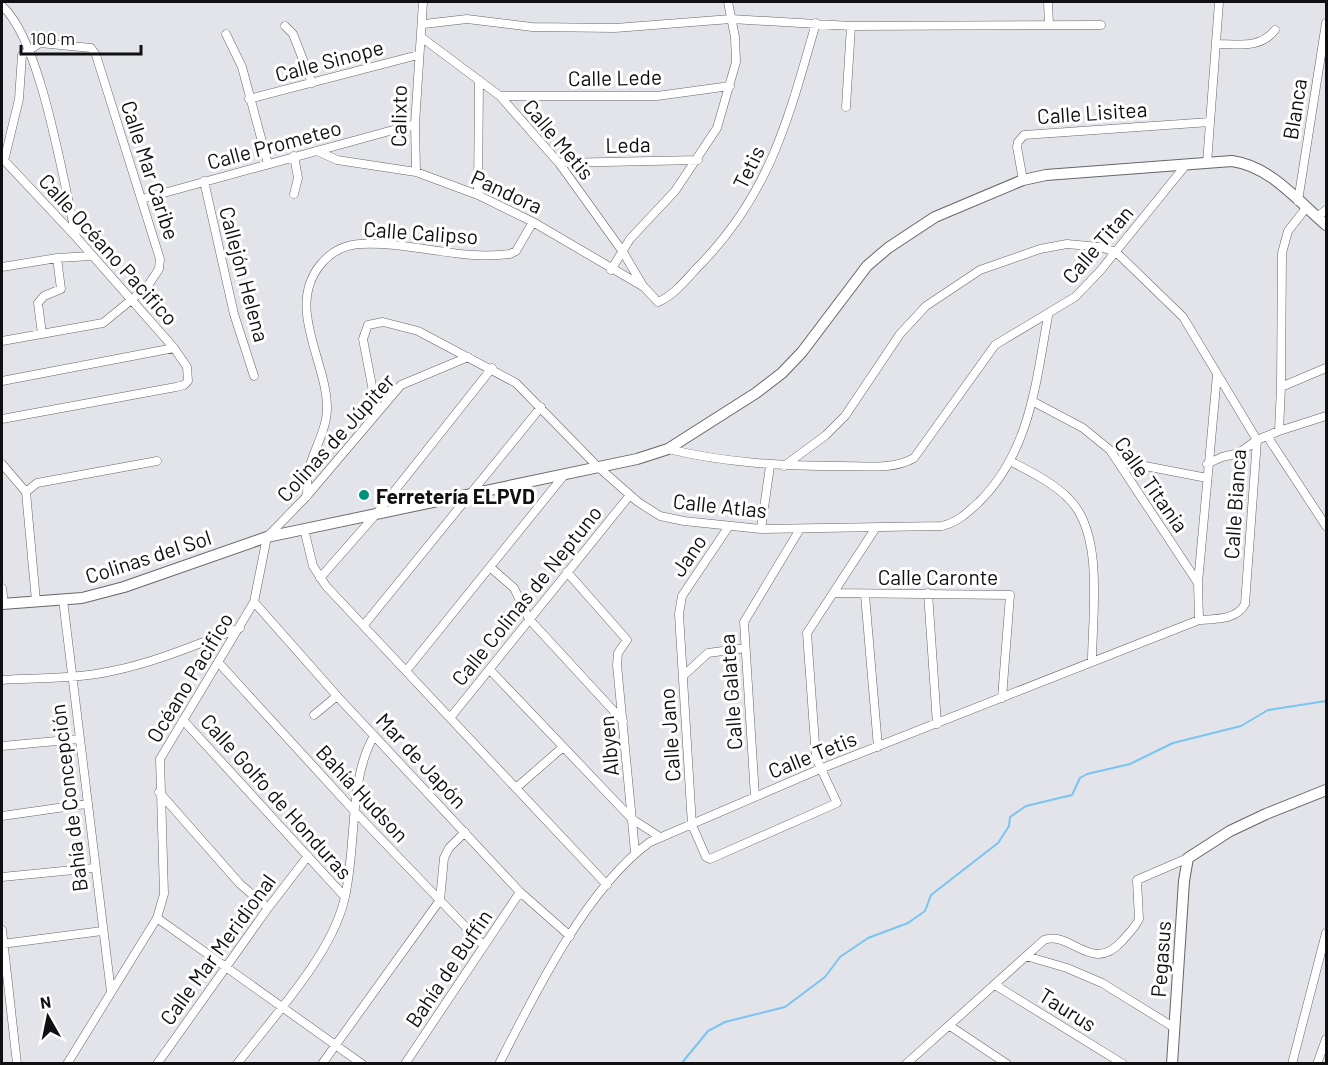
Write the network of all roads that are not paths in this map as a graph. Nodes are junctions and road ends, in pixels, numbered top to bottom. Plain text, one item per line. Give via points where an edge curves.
1 (423, 2) edge
2 (728, 2) edge
3 (1048, 2) edge
4 (1219, 2) edge
5 (2, 6) edge
6 (731, 19) junction
7 (816, 23) junction
8 (1326, 23) edge
9 (424, 24) junction
10 (1049, 25) junction
11 (1101, 25) dead end
12 (285, 26) dead end
13 (851, 26) junction
14 (1275, 30) dead end
15 (226, 34) dead end
16 (421, 37) junction
17 (1216, 44) junction
18 (28, 49) junction
19 (418, 56) junction
20 (1323, 62) edge
21 (1322, 71) edge
22 (479, 80) junction
23 (312, 83) junction
24 (730, 86) junction
25 (500, 96) junction
26 (249, 99) junction
27 (846, 107) dead end
28 (1210, 122) junction
29 (415, 124) junction
30 (317, 151) junction
31 (294, 156) junction
32 (3, 159) edge
33 (698, 160) junction
34 (559, 163) junction
35 (1207, 163) junction
36 (268, 164) junction
37 (1185, 166) junction
38 (416, 172) junction
39 (1023, 180) junction
40 (204, 181) junction
41 (294, 194) dead end
42 (478, 195) junction
43 (142, 199) junction
44 (1302, 204) junction
45 (1326, 210) edge
46 (1317, 217) junction
47 (533, 222) junction
48 (1326, 225) edge
49 (76, 237) junction
50 (622, 252) junction
51 (1116, 252) junction
52 (91, 256) junction
53 (57, 258) junction
54 (2, 267) edge
55 (611, 270) junction
56 (644, 287) junction
57 (132, 299) junction
58 (664, 299) joint
59 (1048, 316) junction
60 (42, 334) junction
61 (2, 340) edge
62 (174, 348) junction
63 (468, 357) junction
64 (492, 368) junction
65 (1326, 368) edge
66 (1217, 375) junction
67 (254, 376) dead end
68 (2, 381) edge
69 (1284, 386) junction
70 (1032, 401) junction
71 (541, 407) junction
72 (377, 412) junction
73 (1326, 416) edge
74 (2, 419) edge
75 (1279, 430) junction
76 (1267, 436) junction
77 (1257, 440) junction
78 (668, 449) junction
79 (157, 461) dead end
80 (1010, 461) junction
81 (1119, 461) junction
82 (2, 464) edge
83 (1208, 464) junction
84 (596, 465) junction
85 (770, 466) junction
86 (784, 466) junction
87 (566, 473) junction
88 (1207, 478) junction
89 (26, 492) junction
90 (471, 492) junction
91 (630, 495) junction
92 (306, 497) junction
93 (377, 513) junction
94 (729, 526) junction
95 (1326, 526) edge
96 (304, 529) junction
97 (761, 529) junction
98 (800, 529) junction
99 (876, 529) junction
100 (267, 537) junction
101 (491, 568) junction
102 (567, 572) junction
103 (320, 579) junction
104 (1198, 583) junction
105 (2, 588) edge
106 (834, 593) junction
107 (928, 593) junction
108 (865, 595) junction
109 (63, 600) junction
110 (36, 601) junction
111 (254, 602) junction
112 (3, 604) edge
113 (680, 606) joint
114 (1242, 609) joint
115 (529, 619) junction
116 (1199, 620) junction
117 (364, 625) junction
118 (240, 628) junction
119 (744, 648) junction
120 (218, 662) junction
121 (1092, 662) junction
122 (490, 670) junction
123 (406, 671) junction
124 (72, 676) junction
125 (683, 676) junction
126 (2, 680) edge
127 (337, 696) junction
128 (1002, 698) junction
129 (314, 715) dead end
130 (450, 718) junction
131 (183, 720) junction
132 (624, 722) junction
133 (937, 724) junction
134 (374, 736) junction
135 (79, 739) junction
136 (2, 746) edge
137 (563, 747) junction
138 (878, 747) junction
139 (820, 769) junction
140 (516, 788) junction
141 (1326, 790) edge
142 (159, 792) junction
143 (755, 797) junction
144 (86, 804) junction
145 (356, 813) junction
146 (2, 816) edge
147 (632, 819) junction
148 (692, 825) junction
149 (465, 832) junction
150 (660, 837) junction
151 (635, 852) junction
152 (308, 856) junction
153 (1188, 858) junction
154 (94, 868) junction
155 (2, 877) edge
156 (607, 885) junction
157 (520, 892) junction
158 (345, 897) junction
159 (440, 900) junction
160 (268, 908) junction
161 (157, 918) junction
162 (2, 930) edge
163 (102, 931) junction
164 (1326, 933) edge
165 (570, 936) junction
166 (2, 944) edge
167 (484, 946) junction
168 (1026, 956) junction
169 (227, 968) junction
170 (995, 985) junction
171 (111, 992) junction
172 (282, 1007) junction
173 (950, 1026) junction
174 (1175, 1028) junction
175 (1326, 1040) edge
176 (334, 1045) junction
177 (1318, 1062) edge
178 (16, 1064) edge
179 (67, 1064) edge
180 (157, 1064) edge
181 (237, 1064) edge
182 (322, 1064) edge
183 (362, 1064) edge
184 (405, 1064) edge
185 (499, 1064) edge
186 (906, 1064) edge
187 (1006, 1064) edge
188 (1123, 1064) edge
189 (1173, 1064) edge
190 (1292, 1064) edge

1 - 9 street, Calixto
2 - 6 street
3 - 10 street
4 - 17 street
5 - 18 street via 20,28
6 - 7 street
6 - 9 street via 615,28 532,27 467,19
6 - 24 street via 737,50
7 - 13 street
7 - 58 street, Tetis via 779,144 749,206 715,250
8 - 20 street, Blanca
9 - 16 street, Calixto
10 - 11 street
10 - 13 street
12 - 23 street via 293,34
13 - 27 street
14 - 17 street via 1255,44
15 - 26 street via 242,67
16 - 19 street, Calixto
16 - 22 street, Calle Metis
17 - 28 street
18 - 32 street via 22,55 19,99
18 - 43 street, Calle Mar Caribe via 40,43 91,48
18 - 49 street
19 - 23 street, Calle Sinope
19 - 29 street, Calixto
20 - 21 street, Blanca
21 - 44 street, Blanca
22 - 25 street, Calle Metis
22 - 42 street
23 - 26 street, Calle Sinope
24 - 25 street, Calle Lede via 657,96
24 - 33 street via 717,128
25 - 34 street, Calle Metis
26 - 36 street
28 - 35 street
28 - 39 street, Calle Lisitea via 1024,135 1017,147
29 - 30 street, Calle Prometeo
29 - 38 street, Calixto
30 - 31 street, Calle Prometeo
30 - 38 street, Pandora via 337,160
31 - 36 street, Calle Prometeo
31 - 41 street via 298,178
32 - 49 street, Calle Océano Pacifico
33 - 34 street, Leda
33 - 50 street
34 - 50 street, Calle Metis
35 - 37 street, Colinas del Sol
35 - 44 street, Colinas del Sol via 1232,161 1257,166
36 - 40 street, Calle Prometeo
37 - 39 street, Colinas del Sol via 1083,171
37 - 51 street, Calle Titan
38 - 42 street, Pandora
39 - 78 street, Colinas del Sol via 935,217 888,248 867,266 782,373
40 - 43 street, Calle Prometeo
40 - 67 street, Callejón Helena via 234,314
42 - 47 street, Pandora
43 - 57 street, Calle Mar Caribe via 160,259 154,278
44 - 46 street, Colinas del Sol
44 - 69 street via 1282,253
45 - 46 street
46 - 48 street, Colinas del Sol
47 - 55 street, Pandora
47 - 92 street, Calle Calipso via 516,251 510,254 445,253 358,244 340,248 315,270 307,308 327,409 309,470
49 - 52 street, Calle Océano Pacifico
50 - 55 street
50 - 56 street, Calle Metis
51 - 59 street, Calle Titan via 1075,297
51 - 66 street via 1183,317
51 - 86 street via 1081,244 1040,249 980,270 952,287 926,306 900,334 845,416
52 - 53 street
52 - 57 street, Calle Océano Pacifico
53 - 54 street
53 - 60 street via 61,289 38,303
55 - 56 street, Pandora
56 - 58 street, Pandora via 656,301
57 - 60 street, Calle Mar Caribe via 95,326
57 - 62 street, Calle Océano Pacifico
59 - 70 street, Calle Atlas
59 - 86 street, Calle Titan via 995,345 914,458 878,466
60 - 61 street, Calle Mar Caribe
62 - 68 street
62 - 74 street, Calle Océano Pacifico via 187,367 188,381 176,387
63 - 64 street, Calle Atlas
63 - 72 street, Colinas de Júpiter via 401,385
63 - 72 street, Calle Atlas via 418,331 383,322 368,326 363,339
64 - 71 street, Calle Atlas via 516,383
64 - 93 street
65 - 69 street
66 - 77 street
66 - 83 street
69 - 75 street
70 - 80 street, Calle Atlas via 1025,429
70 - 81 street, Calle Titania via 1083,428
71 - 84 street, Calle Atlas
71 - 90 street
72 - 92 street, Colinas de Júpiter
73 - 75 street, Calle Bianca
75 - 76 street, Calle Bianca
76 - 77 street, Calle Bianca
76 - 95 street
77 - 83 street via 1239,453
77 - 114 street, Calle Bianca
78 - 84 street, Colinas del Sol via 637,459
78 - 85 street
79 - 89 street via 38,483
80 - 99 street, Calle Atlas via 987,495 955,523
80 - 121 street via 1059,490 1082,514 1088,527 1092,558
81 - 88 street
81 - 104 street, Calle Titania
82 - 89 street
83 - 88 street
84 - 87 street, Colinas del Sol
84 - 91 street, Calle Atlas
85 - 86 street
85 - 97 street
87 - 90 street, Colinas del Sol
87 - 101 street
88 - 104 street
89 - 110 street
90 - 93 street, Colinas del Sol
90 - 117 street
91 - 94 street, Calle Atlas via 660,516
91 - 102 street, Calle Colinas de Neptuno
92 - 100 street, Colinas de Júpiter
93 - 96 street, Colinas del Sol
93 - 103 street
94 - 97 street, Calle Atlas
94 - 113 street, Jano via 682,596
96 - 100 street, Colinas del Sol
96 - 103 street via 308,552
97 - 98 street, Calle Atlas
98 - 99 street, Calle Atlas
98 - 119 street, Calle Galatea via 746,615
99 - 106 street
100 - 109 street, Colinas del Sol via 124,587
100 - 111 street, Océano Pacifico
101 - 115 street via 514,588
101 - 123 street
102 - 115 street, Calle Colinas de Neptuno
102 - 132 street, Albyen via 627,640 617,659
103 - 117 street
104 - 116 street
105 - 112 street
106 - 108 street, Calle Caronte
106 - 139 street via 807,633
107 - 108 street, Calle Caronte
107 - 128 street, Calle Caronte via 1010,595
107 - 133 street
108 - 138 street
109 - 110 street, Colinas del Sol
109 - 124 street, Bahía de Concepción
110 - 112 street, Colinas del Sol
111 - 118 street, Océano Pacifico
111 - 127 street, Mar de Japón
113 - 125 street, Calle Jano
114 - 116 street, Calle Tetis via 1226,617
115 - 122 street, Calle Colinas de Neptuno
115 - 132 street
116 - 121 street, Calle Tetis
117 - 123 street
118 - 120 street, Océano Pacifico
118 - 124 street via 143,664
119 - 125 street via 708,653
119 - 143 street, Calle Galatea
120 - 131 street, Océano Pacifico
120 - 145 street, Bahía Hudson
121 - 128 street, Calle Tetis
122 - 130 street, Calle Colinas de Neptuno
122 - 137 street
123 - 130 street
124 - 126 street
124 - 135 street, Bahía de Concepción
125 - 148 street, Calle Jano
127 - 129 street
127 - 134 street, Mar de Japón
128 - 133 street, Calle Tetis
130 - 140 street
131 - 142 street, Océano Pacifico via 160,759
131 - 152 street, Calle Golfo de Honduras
132 - 147 street, Albyen
133 - 138 street, Calle Tetis
134 - 145 street via 362,762
134 - 149 street, Mar de Japón
135 - 136 street
135 - 144 street, Bahía de Concepción
137 - 140 street
137 - 147 street
138 - 139 street, Calle Tetis
139 - 143 street, Calle Tetis
139 - 148 street, Calle Jano via 837,803 708,858
140 - 156 street
141 - 153 street via 1239,827
142 - 160 street via 240,884
142 - 161 street, Océano Pacifico via 164,894
143 - 148 street, Calle Tetis
144 - 146 street
144 - 154 street, Bahía de Concepción
145 - 158 street
145 - 159 street, Bahía Hudson
147 - 150 street
147 - 151 street, Albyen
148 - 150 street, Calle Tetis
149 - 157 street, Mar de Japón
149 - 159 street via 444,858
150 - 151 street, Calle Tetis
151 - 156 street, Calle Tetis
152 - 158 street, Calle Golfo de Honduras
152 - 160 street, Calle Mar Meridional
153 - 168 street via 1137,880 1139,919 1115,949 1094,954 1049,938
153 - 174 street, Pegasus
154 - 155 street
154 - 163 street, Bahía de Concepción
156 - 165 street, Calle Tetis
157 - 165 street, Mar de Japón
157 - 167 street, Bahía de Buffin
158 - 172 street via 329,940
159 - 167 street, Bahía Hudson
159 - 176 street
160 - 169 street, Calle Mar Meridional
161 - 169 street
161 - 171 street, Océano Pacifico
162 - 166 street
163 - 166 street
163 - 171 street, Bahía de Concepción
164 - 190 street
165 - 185 street, Calle Tetis via 533,996
166 - 178 street
167 - 184 street, Bahía de Buffin
168 - 170 street
168 - 174 street via 1102,983
169 - 172 street
169 - 180 street, Calle Mar Meridional
170 - 173 street
170 - 188 street, Taurus
171 - 179 street, Océano Pacifico
172 - 176 street
172 - 181 street
173 - 186 street
173 - 187 street
174 - 189 street, Pegasus
175 - 177 street
176 - 182 street
176 - 183 street

